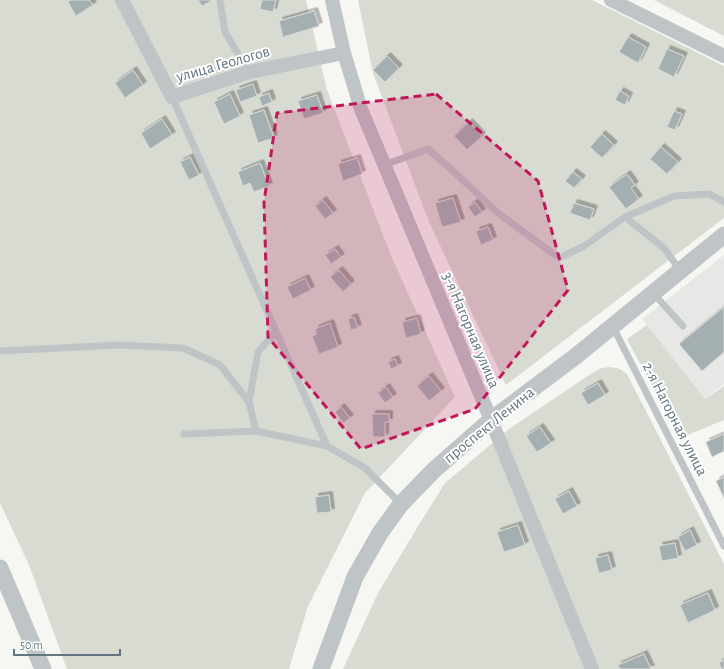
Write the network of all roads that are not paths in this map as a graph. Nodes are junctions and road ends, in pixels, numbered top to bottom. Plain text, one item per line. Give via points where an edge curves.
1 (122, 0) edge
2 (220, 0) edge
3 (332, 0) edge
4 (611, 0) edge
5 (344, 53) junction
6 (724, 56) edge
7 (249, 72) junction
8 (172, 97) junction
9 (384, 165) junction
10 (724, 202) edge
11 (625, 217) junction
12 (724, 235) edge
13 (680, 270) junction
14 (653, 293) junction
15 (612, 326) junction
16 (683, 326) dead end
17 (276, 331) junction
18 (0, 351) edge
19 (249, 402) junction
20 (491, 420) junction
21 (256, 431) junction
22 (184, 434) dead end
23 (327, 446) junction
24 (401, 504) junction
25 (724, 546) edge
26 (0, 568) edge
27 (43, 669) edge
28 (321, 669) edge
29 (592, 669) edge

1 - 8 street, улица Геологов
2 - 7 lane via 225,32
3 - 5 street, 3-я Нагорная улица
4 - 6 street
5 - 7 street, улица Геологов
5 - 9 street, 3-я Нагорная улица via 361,109
7 - 8 street, улица Геологов
8 - 17 lane
9 - 11 lane via 428,149 498,213 559,258 584,246
9 - 20 street, 3-я Нагорная улица
10 - 11 lane via 709,194 674,196
11 - 13 lane via 664,248
12 - 13 street, проспект Ленина
13 - 14 street, проспект Ленина
14 - 15 street, проспект Ленина
14 - 16 lane
15 - 20 street, проспект Ленина
15 - 25 lane, 2-я Нагорная улица
17 - 19 lane via 258,352
17 - 23 lane
18 - 19 lane via 119,345 183,348 220,365
19 - 21 lane
20 - 24 street, проспект Ленина via 434,470
20 - 29 street, 3-я Нагорная улица
21 - 22 lane
21 - 23 lane
23 - 24 lane via 365,468
24 - 28 street, проспект Ленина via 380,533 355,577
26 - 27 street

